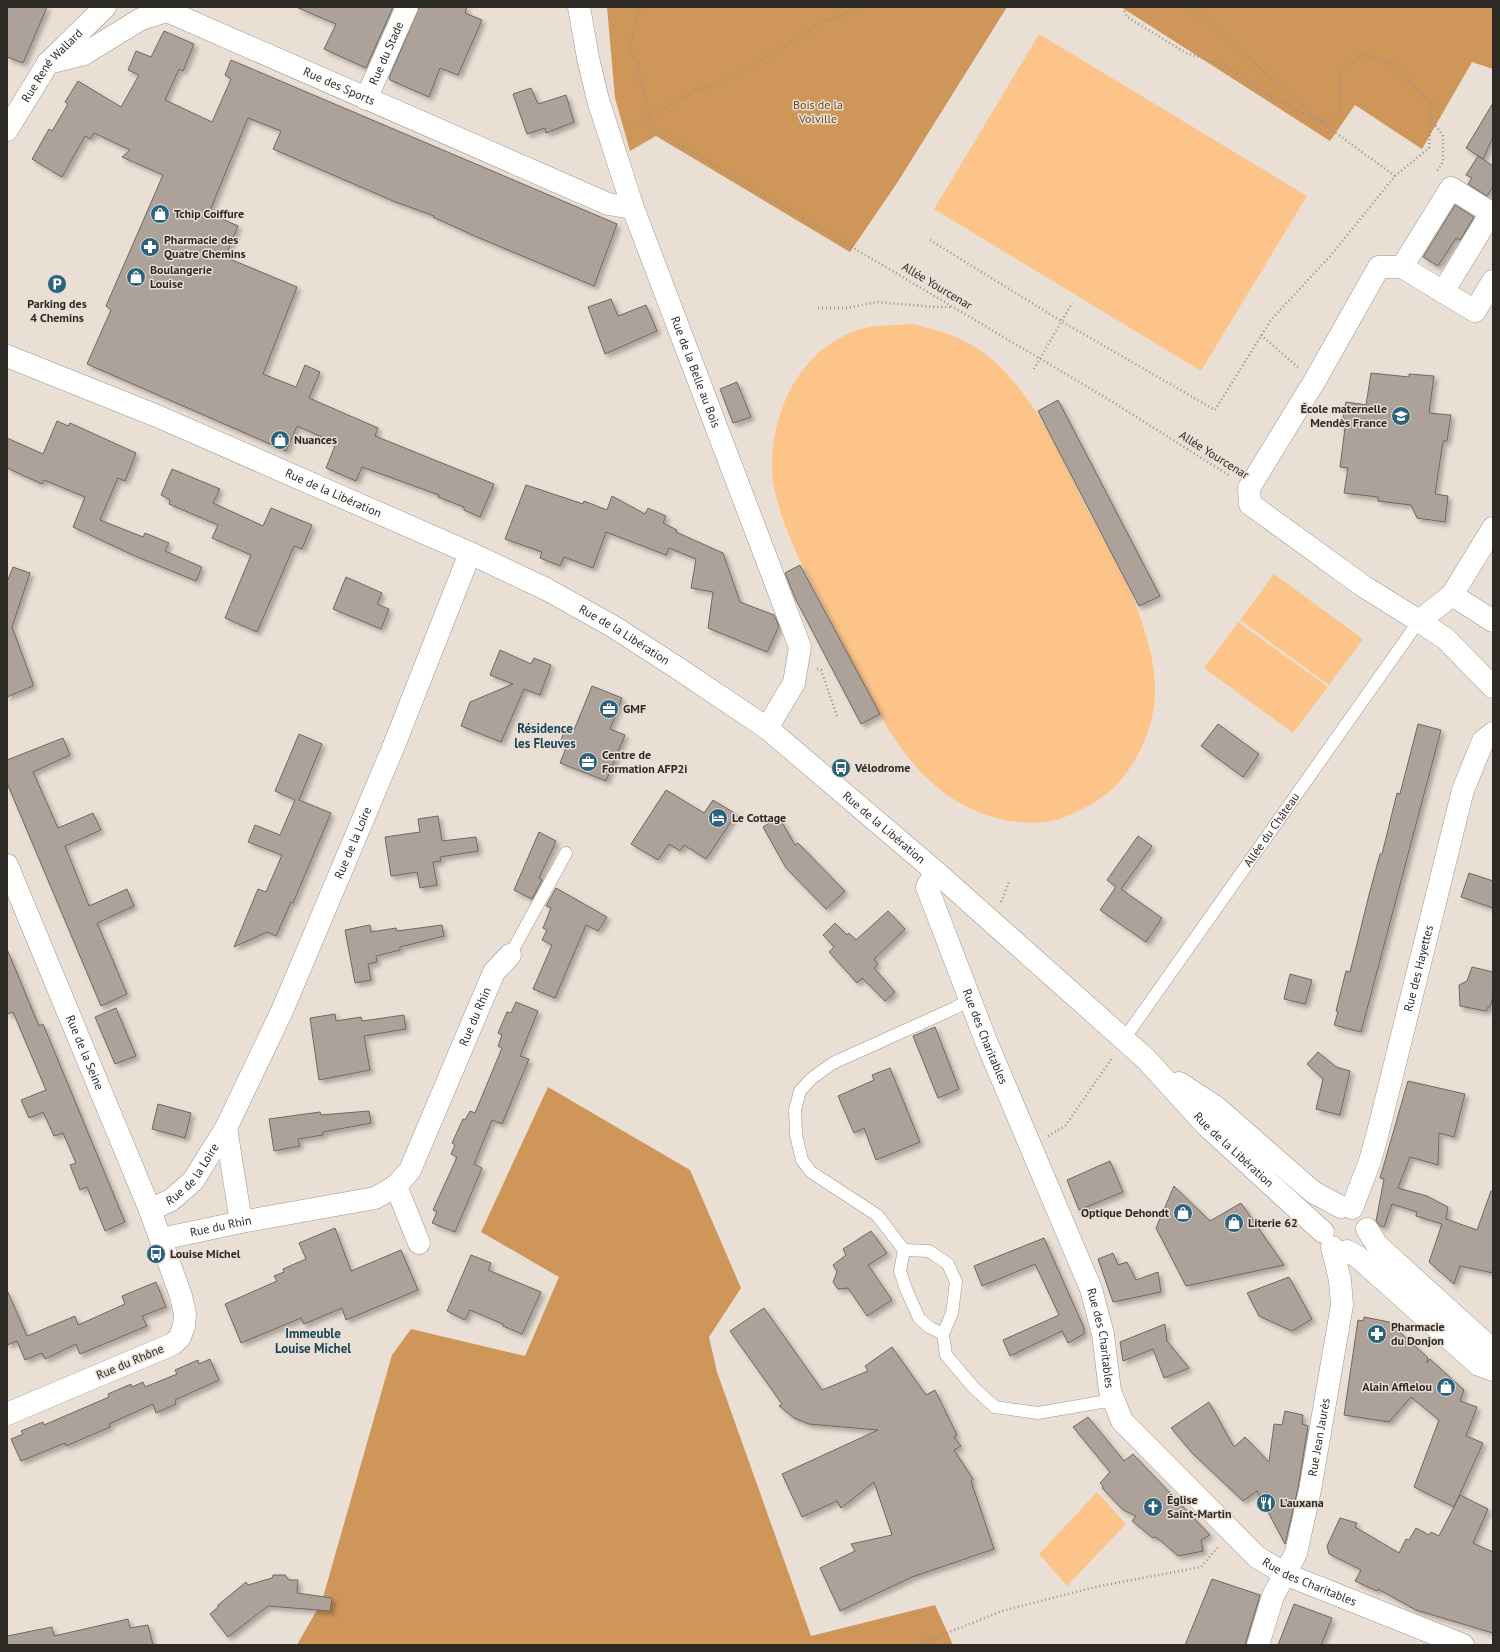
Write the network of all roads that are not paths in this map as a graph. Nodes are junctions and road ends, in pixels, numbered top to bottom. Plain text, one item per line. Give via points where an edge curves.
1 (105, 7) edge
2 (407, 7) edge
3 (579, 7) edge
4 (48, 63) junction
5 (366, 99) junction
6 (7, 130) edge
7 (633, 208) junction
8 (1492, 213) edge
9 (1402, 267) junction
10 (1493, 281) edge
11 (1443, 292) junction
12 (7, 342) edge
13 (7, 356) edge
14 (54, 374) junction
15 (1493, 528) edge
16 (470, 553) junction
17 (1452, 595) junction
18 (1419, 621) junction
19 (1493, 622) edge
20 (1493, 687) edge
21 (767, 728) junction
22 (1493, 733) edge
23 (566, 853) dead end
24 (7, 865) edge
25 (936, 872) junction
26 (510, 955) joint
27 (970, 999) junction
28 (1124, 1039) junction
29 (1149, 1062) junction
30 (226, 1128) junction
31 (396, 1186) junction
32 (1347, 1208) junction
33 (150, 1210) junction
34 (241, 1222) junction
35 (1367, 1229) junction
36 (161, 1240) junction
37 (419, 1243) dead end
38 (1334, 1243) junction
39 (904, 1250) junction
40 (943, 1334) junction
41 (1493, 1354) edge
42 (1493, 1370) edge
43 (1113, 1400) junction
44 (7, 1414) edge
45 (1285, 1574) junction
46 (1258, 1645) edge
47 (1463, 1645) edge

1 - 4 street, Rue René Wallard
2 - 5 street, Rue du Stade
3 - 7 street, Rue de la Belle au Bois via 598,100
4 - 5 street, Rue des Sports via 84,54 141,19 168,11
4 - 6 street, Rue René Wallard
5 - 7 street, Rue des Sports via 608,204
7 - 21 street, Rue de la Belle au Bois via 800,646 794,683
8 - 9 street via 1451,188
8 - 11 street
9 - 11 street
9 - 18 street via 1379,267 1314,382 1249,488 1250,504 1363,586
10 - 11 street via 1475,311
12 - 14 street via 21,348
13 - 14 street, Rue de la Libération
14 - 16 street, Rue de la Libération via 158,416
15 - 17 street, Allée du Château
16 - 21 street, Rue de la Libération via 548,590 614,627
16 - 30 street, Rue de la Loire via 393,748 282,1011
17 - 18 street, Allée du Château
17 - 19 street
18 - 20 street via 1446,638
18 - 28 lane, Allée du Château
21 - 25 street, Rue de la Libération
22 - 32 street, Rue des Hayettes via 1483,741 1463,790 1377,1136 1370,1161
23 - 26 lane, Rue du Rhin
24 - 33 street, Rue de la Seine
25 - 27 street, Rue des Charitables via 927,887
25 - 28 street, Rue de la Libération
26 - 31 street, Rue du Rhin via 494,972 410,1170
27 - 39 lane via 834,1063 811,1079 800,1091 795,1110 796,1135 802,1160 811,1172 877,1216
27 - 43 street, Rue des Charitables via 1091,1289 1103,1334
28 - 29 street, Rue de la Libération
29 - 32 street, Rue de la Libération via 1216,1108 1313,1192
29 - 38 street, Rue de la Libération via 1207,1126
30 - 33 street, Rue de la Loire via 193,1181 170,1200
30 - 34 street, Rue de la Loire
31 - 34 street, Rue du Rhin via 375,1198
31 - 37 street
32 - 35 street via 1362,1215
32 - 38 street via 1327,1216 1324,1224
33 - 36 street, Rue de la Seine
34 - 36 street, Rue du Rhin
35 - 38 street via 1366,1237 1355,1249
35 - 41 street via 1377,1246 1486,1344
36 - 44 street, Rue du Rhône via 183,1303 184,1326 173,1344
38 - 42 street, Rue de la Libération via 1358,1257 1479,1365
38 - 45 street, Rue Jean Jaurès via 1342,1304 1310,1490 1296,1553
39 - 40 lane via 900,1271 906,1290 919,1318
39 - 40 lane via 929,1251 948,1264 956,1282 952,1313
40 - 43 lane via 946,1355 974,1388 996,1407 1038,1413
43 - 45 street, Rue des Charitables via 1122,1421 1257,1557
45 - 46 street, Rue Jean Jaurès via 1273,1596
45 - 47 street, Rue des Charitables

